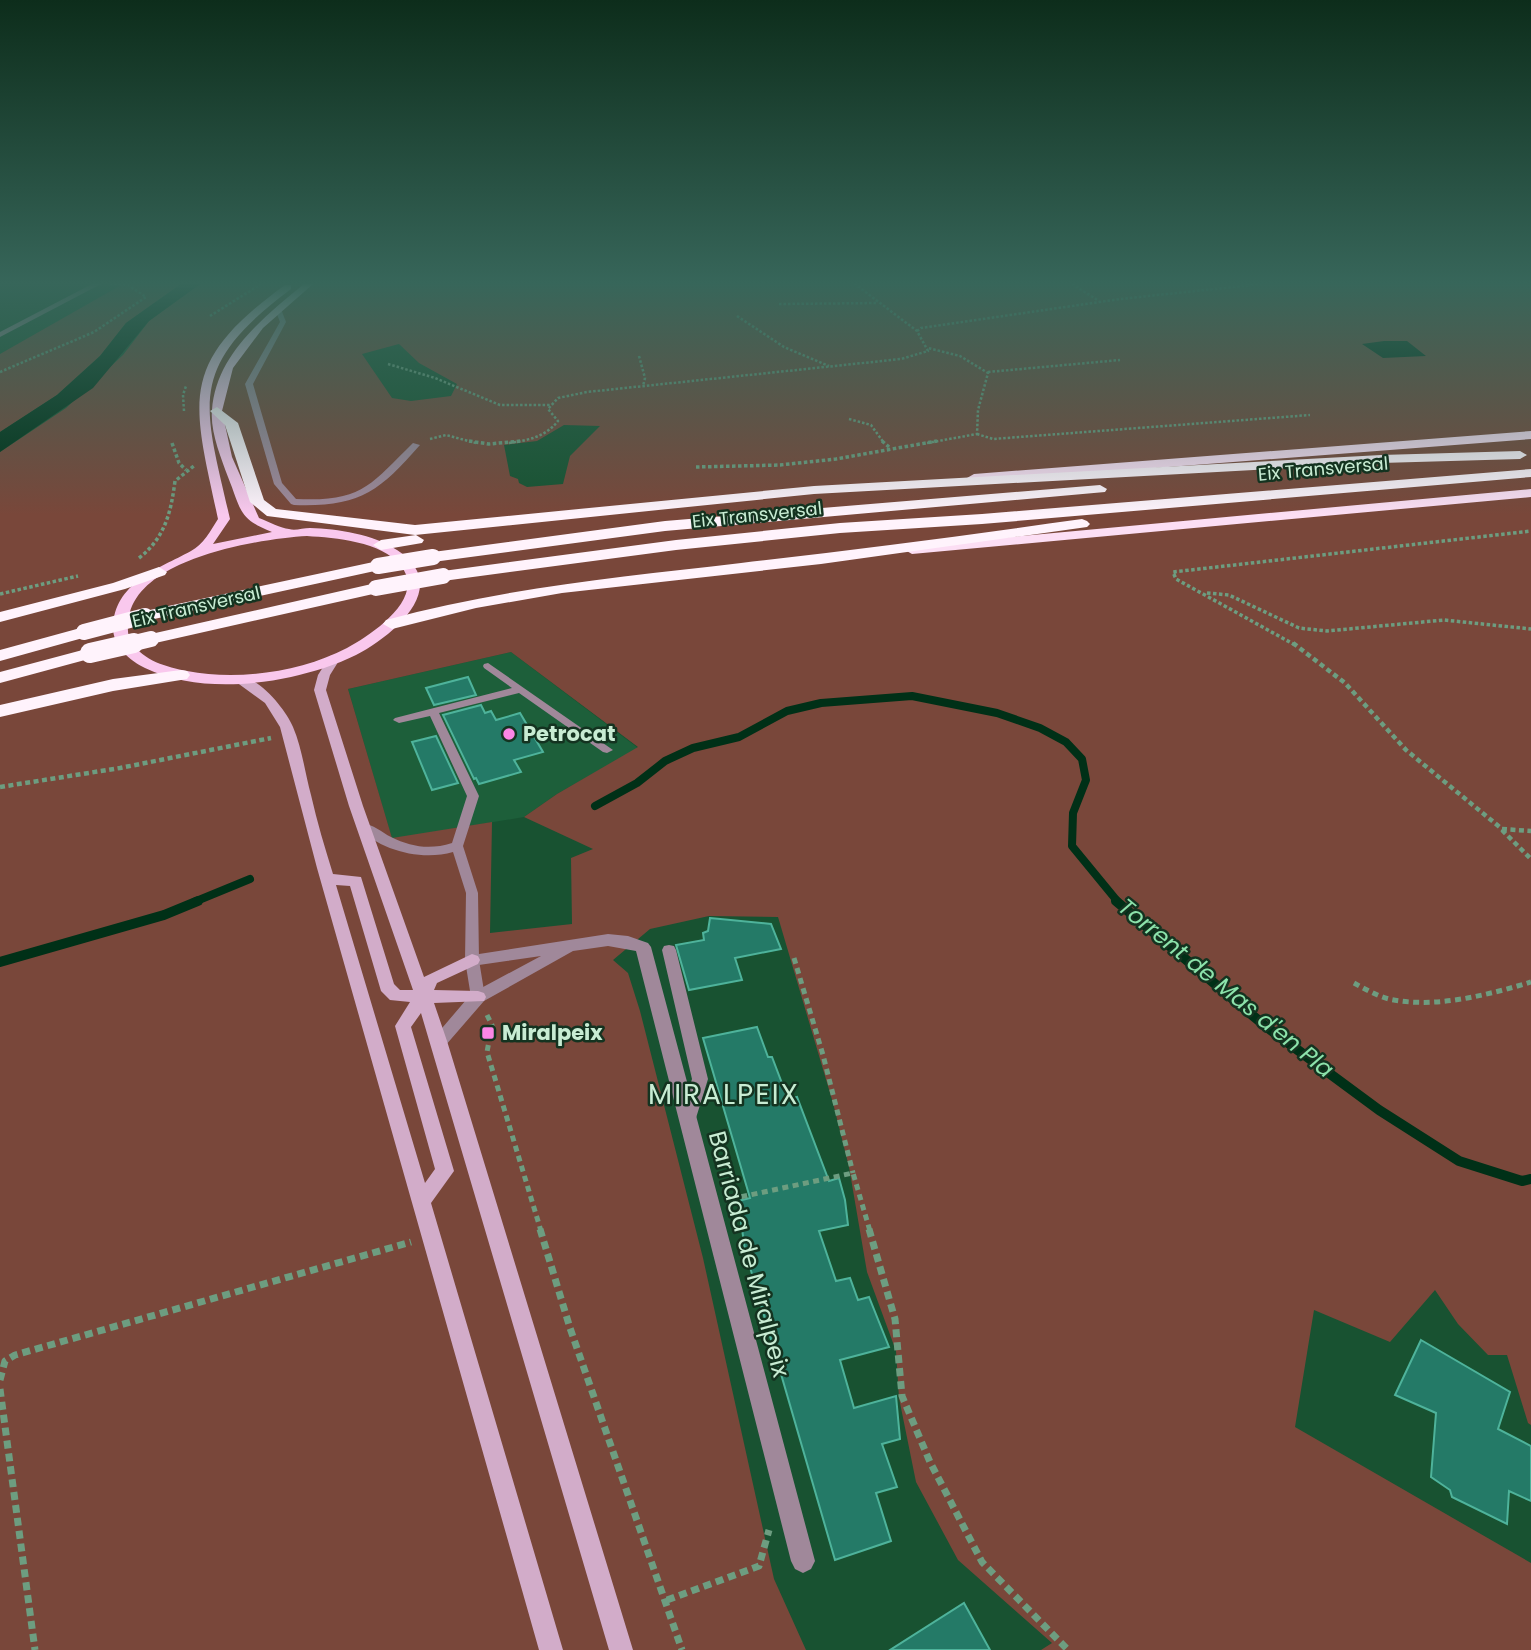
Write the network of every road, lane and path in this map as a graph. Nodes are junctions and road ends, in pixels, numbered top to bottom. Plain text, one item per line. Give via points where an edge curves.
1 (26, 361) edge
2 (215, 361) edge
3 (233, 361) edge
4 (261, 361) edge
5 (640, 361) edge
6 (818, 361) edge
7 (881, 361) edge
8 (972, 361) edge
9 (1109, 361) edge
10 (387, 364) dead end
11 (830, 366) junction
12 (0, 372) edge
13 (988, 372) junction
14 (643, 386) junction
15 (551, 405) junction
16 (217, 411) junction
17 (1310, 415) dead end
18 (849, 419) dead end
19 (977, 433) junction
20 (1531, 435) edge
21 (172, 443) dead end
22 (416, 445) joint
23 (890, 447) junction
24 (1526, 455) edge
25 (696, 467) dead end
26 (1531, 473) edge
27 (814, 490) junction
28 (1304, 492) junction
29 (1531, 493) edge
30 (577, 513) junction
31 (1531, 531) edge
32 (287, 532) junction
33 (381, 545) junction
34 (200, 551) junction
35 (879, 553) junction
36 (134, 562) dead end
37 (159, 572) junction
38 (85, 574) dead end
39 (1202, 593) junction
40 (0, 594) edge
41 (0, 617) edge
42 (392, 624) junction
43 (1531, 629) edge
44 (0, 656) edge
45 (334, 659) junction
46 (488, 666) dead end
47 (181, 675) junction
48 (0, 678) edge
49 (238, 679) junction
50 (521, 689) junction
51 (0, 711) edge
52 (433, 711) junction
53 (399, 720) dead end
54 (291, 735) junction
55 (607, 750) dead end
56 (0, 787) edge
57 (364, 827) junction
58 (1502, 829) junction
59 (1531, 831) edge
60 (457, 846) junction
61 (1531, 859) edge
62 (327, 879) junction
63 (573, 945) junction
64 (669, 950) dead end
65 (794, 958) dead end
66 (472, 960) junction
67 (1531, 982) edge
68 (1354, 983) dead end
69 (478, 997) junction
70 (422, 998) junction
71 (439, 1041) junction
72 (688, 1118) junction
73 (853, 1173) junction
74 (422, 1200) junction
75 (711, 1203) junction
76 (432, 1235) junction
77 (0, 1380) edge
78 (0, 1388) edge
79 (782, 1482) junction
80 (803, 1561) dead end
81 (667, 1600) junction
82 (36, 1650) edge
83 (551, 1650) edge
84 (621, 1650) edge
85 (682, 1650) edge
86 (1068, 1650) edge

1 - 12 path
2 - 34 main road via 205,388 205,434 224,519
3 - 16 main road
4 - 22 lane via 249,384 278,484 293,502 346,502 362,495
5 - 14 path
6 - 11 path
7 - 11 path
8 - 13 path
9 - 13 path
10 - 15 path via 500,405
11 - 14 path
13 - 19 path
14 - 15 path via 558,398
15 - 22 path via 548,409 558,421 548,433 507,443 473,443 437,435
16 - 30 highway via 231,423 257,502 272,513 415,530
16 - 32 main road via 226,457 248,511 255,521
17 - 19 path via 993,439
18 - 23 path via 872,424
19 - 23 path
20 - 27 highway
21 - 36 path via 186,470 176,481 158,541
23 - 25 path via 780,465
24 - 27 highway
24 - 44 highway, Eix Transversal, bridge via 665,526 378,566 145,616
26 - 28 highway, Eix Transversal
27 - 30 highway
28 - 35 highway
28 - 48 highway, Eix Transversal, bridge via 841,528 443,576 90,653
29 - 35 highway
30 - 33 highway
31 - 39 path via 1173,572 1176,579
32 - 33 main road via 334,533
32 - 34 main road
33 - 42 main road via 402,559 413,581 409,602
34 - 37 main road
35 - 42 highway via 538,593 460,605
37 - 41 highway
37 - 47 main road via 128,601 120,631 138,658
38 - 40 path
39 - 43 path via 1229,595 1299,628 1327,631 1444,620
39 - 58 path via 1289,640 1345,683 1406,750
42 - 45 main road
45 - 49 main road
45 - 57 main road via 320,690
46 - 50 lane
47 - 49 main road
47 - 51 highway
49 - 54 main road via 273,701
50 - 52 lane
50 - 55 lane
52 - 53 lane
52 - 60 lane via 472,796
54 - 56 path
54 - 62 main road
57 - 60 lane via 400,849 438,853
57 - 70 main road
58 - 59 path
58 - 61 path
60 - 66 lane via 472,893
62 - 70 main road via 356,881 387,987 396,996
62 - 74 main road
63 - 66 street, Barriada de Miralpeix
63 - 69 street, Barriada de Miralpeix
63 - 72 street, Barriada de Miralpeix via 607,940 643,947
64 - 72 lane via 700,1079
65 - 73 path
66 - 69 lane
66 - 70 main road via 431,978
67 - 68 path via 1486,994 1404,1000 1390,1000
69 - 70 main road
69 - 71 street, Barriada de Miralpeix
69 - 81 path via 492,1024 487,1052 570,1328
70 - 71 main road
70 - 74 main road via 403,1026 445,1171
71 - 84 main road
72 - 75 street, Barriada de Miralpeix
73 - 75 path
73 - 86 path via 895,1319 902,1396 930,1462 982,1562
74 - 76 main road
75 - 79 street, Barriada de Miralpeix
76 - 77 path via 15,1355 5,1361
76 - 83 main road
78 - 82 path
79 - 80 street, Barriada de Miralpeix
79 - 81 path via 759,1566
81 - 85 path

